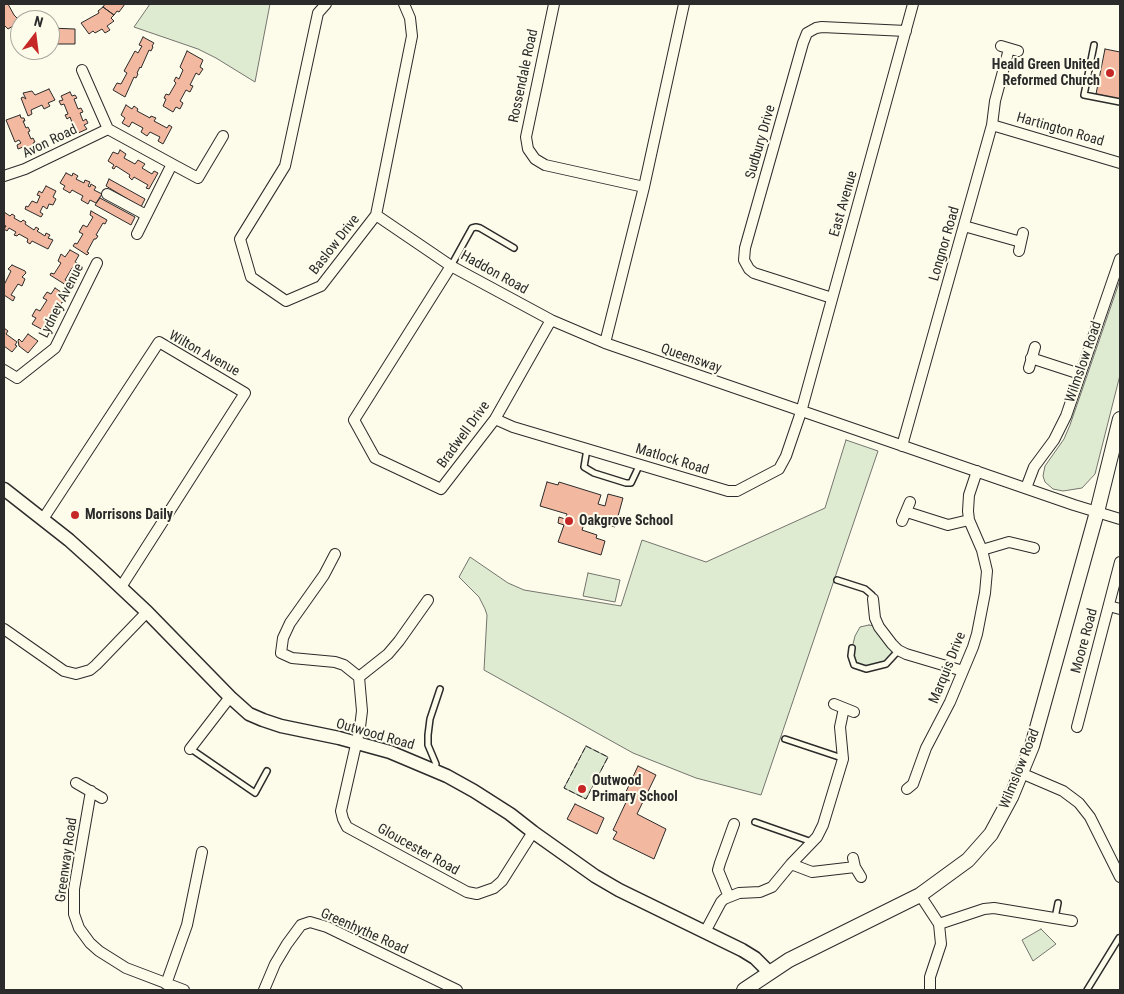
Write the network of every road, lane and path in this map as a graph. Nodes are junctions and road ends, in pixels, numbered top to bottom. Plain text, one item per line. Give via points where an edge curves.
1 (326, 4) edge
2 (404, 4) edge
3 (554, 4) edge
4 (684, 4) edge
5 (913, 4) edge
6 (906, 31) junction
7 (1094, 45) dead end
8 (1009, 49) dead end
9 (82, 70) dead end
10 (1120, 102) edge
11 (992, 125) junction
12 (108, 129) junction
13 (223, 136) dead end
14 (1120, 163) edge
15 (172, 164) junction
16 (4, 176) edge
17 (644, 187) junction
18 (107, 194) dead end
19 (146, 215) junction
20 (376, 215) junction
21 (964, 226) junction
22 (137, 234) dead end
23 (1021, 242) dead end
24 (514, 248) dead end
25 (1120, 258) edge
26 (97, 263) dead end
27 (451, 266) junction
28 (832, 298) junction
29 (551, 320) junction
30 (605, 343) junction
31 (1035, 347) dead end
32 (4, 370) edge
33 (1080, 374) junction
34 (800, 412) junction
35 (495, 419) junction
36 (1120, 419) edge
37 (902, 446) junction
38 (586, 454) junction
39 (640, 464) junction
40 (976, 471) junction
41 (1026, 488) junction
42 (4, 489) edge
43 (910, 502) dead end
44 (1097, 512) junction
45 (1120, 518) edge
46 (43, 519) junction
47 (969, 520) junction
48 (1034, 548) dead end
49 (982, 550) junction
50 (335, 554) dead end
51 (1120, 562) edge
52 (837, 580) dead end
53 (121, 587) junction
54 (428, 600) dead end
55 (873, 600) joint
56 (1109, 606) junction
57 (1120, 609) edge
58 (147, 612) junction
59 (5, 634) edge
60 (852, 648) dead end
61 (898, 650) junction
62 (963, 671) junction
63 (359, 677) junction
64 (440, 689) dead end
65 (230, 697) junction
66 (834, 704) dead end
67 (844, 708) junction
68 (854, 712) dead end
69 (1077, 727) dead end
70 (785, 739) dead end
71 (356, 742) junction
72 (190, 749) joint
73 (843, 759) junction
74 (266, 771) dead end
75 (435, 771) junction
76 (1021, 773) junction
77 (76, 783) dead end
78 (907, 789) dead end
79 (91, 792) junction
80 (102, 798) dead end
81 (755, 822) dead end
82 (734, 824) dead end
83 (533, 832) junction
84 (812, 842) junction
85 (202, 852) dead end
86 (791, 864) junction
87 (861, 877) dead end
88 (1120, 877) edge
89 (920, 895) junction
90 (729, 897) junction
91 (1058, 903) dead end
92 (1055, 918) junction
93 (1072, 921) dead end
94 (939, 924) junction
95 (705, 932) junction
96 (1119, 938) dead end
97 (770, 973) junction
98 (166, 984) junction
99 (184, 990) edge
100 (264, 990) edge
101 (457, 990) edge
102 (744, 990) edge
103 (930, 990) edge
104 (1088, 990) edge

1 - 20 street, Baslow Drive via 318,13 285,166 240,239 251,277 286,301 321,286
2 - 20 street, Baslow Drive via 412,36
3 - 17 street, Rossendale Road via 526,137 528,149 545,164
4 - 17 street
5 - 6 street, East Avenue
6 - 28 street, East Avenue
6 - 28 street, Sudbury Drive via 822,27 807,33 745,248 744,260 754,273
7 - 10 lane via 1084,95
8 - 11 street, Longnor Road
9 - 12 street
11 - 14 street, Hartington Road
11 - 21 street, Longnor Road
12 - 15 street
12 - 16 street, Avon Road
13 - 15 street via 198,178
15 - 19 street
17 - 30 street
18 - 19 street
19 - 22 street
20 - 27 street, Haddon Road
21 - 23 street
21 - 37 street, Longnor Road
24 - 27 lane via 476,227 472,228
25 - 33 street, Wilmslow Road
26 - 32 street, Lydney Avenue via 55,348 17,378
27 - 29 street, Haddon Road
27 - 35 street, Bradwell Drive via 354,420 375,458 442,488
28 - 34 street, East Avenue
29 - 30 street, Haddon Road
29 - 35 street, Bradwell Drive
30 - 34 street, Queensway
31 - 33 street via 1030,363
33 - 41 street, Wilmslow Road via 1059,431 1034,467
34 - 37 street, Queensway
34 - 39 street, Matlock Road via 779,469 737,491 719,489
35 - 38 street, Matlock Road
36 - 44 main road, Wilmslow Road
37 - 40 street, Queensway
38 - 39 street, Matlock Road
38 - 39 lane via 584,468 626,483 632,482
40 - 41 street, Queensway
40 - 47 street, Marquis Drive via 969,495
41 - 44 street, Queensway
42 - 46 street, Outwood Road
43 - 47 street via 905,517 948,525
44 - 45 street, Queensway
44 - 76 main road, Wilmslow Road
46 - 53 street, Outwood Road
46 - 53 street, Wilton Avenue via 159,342 245,393
47 - 49 street, Marquis Drive
48 - 49 street via 1009,542
49 - 62 street, Marquis Drive via 987,571 985,593 977,634
50 - 63 street via 290,623 281,653 292,658 336,662
51 - 56 street, Moore Road
52 - 55 lane via 865,589
53 - 58 street, Outwood Road
54 - 63 street via 400,641
55 - 61 street via 874,618
56 - 57 street
56 - 69 street, Moore Road
58 - 59 street via 96,665 84,673 64,671
58 - 65 street, Outwood Road
60 - 61 lane via 854,665 866,669 886,664
61 - 62 street
62 - 78 street, Marquis Drive via 926,748 913,784
63 - 71 street, Gloucester Road via 362,711
64 - 75 lane via 428,735
65 - 71 street, Outwood Road via 249,714 263,720
65 - 72 street
66 - 67 street
67 - 68 street
67 - 73 street via 840,727
70 - 73 lane
71 - 75 street, Outwood Road
71 - 83 street, Gloucester Road via 341,811 347,827 467,892 477,894 494,888 502,881
72 - 74 lane via 255,793
73 - 84 street via 823,825
75 - 83 street, Outwood Road via 486,798
76 - 88 street via 1063,791 1079,803 1090,817
76 - 89 main road, Wilmslow Road via 984,843 955,871
77 - 79 street
79 - 80 street
79 - 98 street, Greenway Road via 74,890 76,922 84,936 100,951 126,968
81 - 84 lane
82 - 90 street via 718,870
83 - 95 street, Outwood Road via 619,890
84 - 86 street
85 - 98 street via 187,925
86 - 87 street via 812,872 854,863
86 - 90 street via 772,887
89 - 94 street
89 - 97 main road, Wilmslow Road via 809,949
90 - 95 street via 721,902
91 - 92 lane
92 - 93 street
92 - 94 street via 994,908
94 - 103 street via 941,944 930,977
95 - 97 street, Outwood Road via 750,954
96 - 104 lane
97 - 102 main road, Wilmslow Road
98 - 99 street, Greenway Road
100 - 101 street, Greenhythe Road via 287,944 301,925 310,922 327,927

